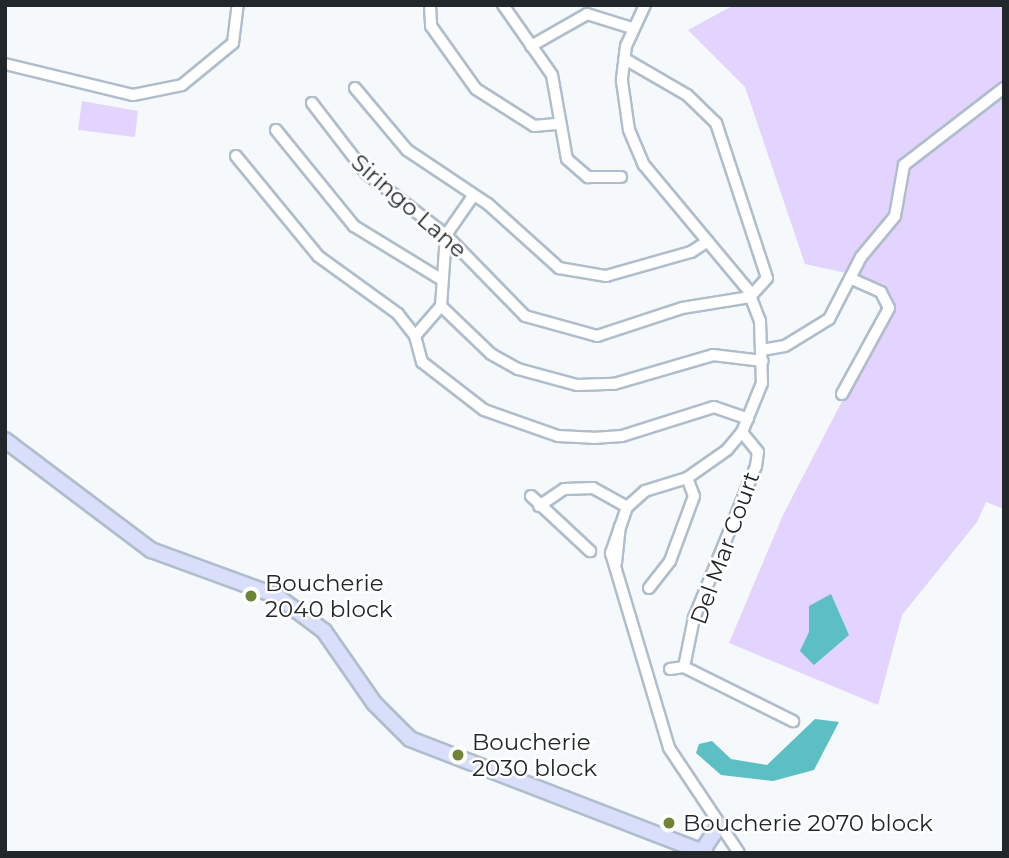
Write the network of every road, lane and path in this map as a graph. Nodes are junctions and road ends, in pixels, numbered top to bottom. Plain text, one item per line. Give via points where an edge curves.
1 (238, 5) edge
2 (430, 5) edge
3 (503, 5) edge
4 (645, 5) edge
5 (632, 28) junction
6 (531, 46) junction
7 (625, 60) junction
8 (5, 64) edge
9 (355, 88) dead end
10 (1004, 88) edge
11 (312, 103) dead end
12 (559, 124) junction
13 (276, 130) dead end
14 (236, 156) dead end
15 (621, 177) dead end
16 (474, 196) junction
17 (446, 235) junction
18 (708, 241) junction
19 (852, 279) junction
20 (442, 280) junction
21 (751, 297) junction
22 (441, 306) junction
23 (415, 336) junction
24 (762, 350) junction
25 (763, 361) junction
26 (842, 394) dead end
27 (748, 419) junction
28 (742, 432) junction
29 (5, 440) edge
30 (687, 478) junction
31 (531, 496) dead end
32 (539, 506) junction
33 (627, 508) junction
34 (590, 551) dead end
35 (649, 588) dead end
36 (684, 667) junction
37 (670, 669) dead end
38 (793, 721) dead end
39 (720, 824) junction
40 (704, 852) edge
41 (739, 853) edge

1 - 8 street via 233,43 182,85 132,95
2 - 12 street via 431,26 476,89 534,126
3 - 6 street
4 - 5 street
5 - 6 street via 587,14
5 - 7 street
6 - 12 street via 552,75
7 - 18 street via 626,118 644,165
7 - 21 street via 687,95 716,124 767,278
9 - 16 street via 407,150
10 - 19 street via 904,165 895,216
11 - 17 street, Siringo Lane via 366,173
12 - 15 street via 575,170 600,181
13 - 20 street via 355,226
14 - 23 street via 318,256 398,314
16 - 17 street
16 - 18 street via 538,256 585,275 667,259
17 - 20 street
17 - 21 street, Siringo Lane via 525,316 579,335 597,336 682,308
18 - 21 street
19 - 24 street via 829,319 785,346
19 - 26 street via 881,292 889,308
20 - 22 street
21 - 24 street
22 - 23 street
22 - 25 street via 491,354 518,369 577,385 614,384 713,355
23 - 27 street via 415,351 451,389 484,410 546,433 622,436 714,407
24 - 25 street
25 - 27 street
27 - 28 street
28 - 30 street
28 - 36 street, Del Mar Court via 758,452 755,466 694,618
29 - 40 main road via 151,550 277,596 324,631 374,703 410,739
30 - 33 street via 645,491
30 - 35 street via 694,496 670,561
31 - 32 street
32 - 33 street via 564,489 593,488
32 - 34 street
33 - 39 street via 611,553 669,748
36 - 37 street
36 - 38 street
39 - 40 main road
39 - 41 street

